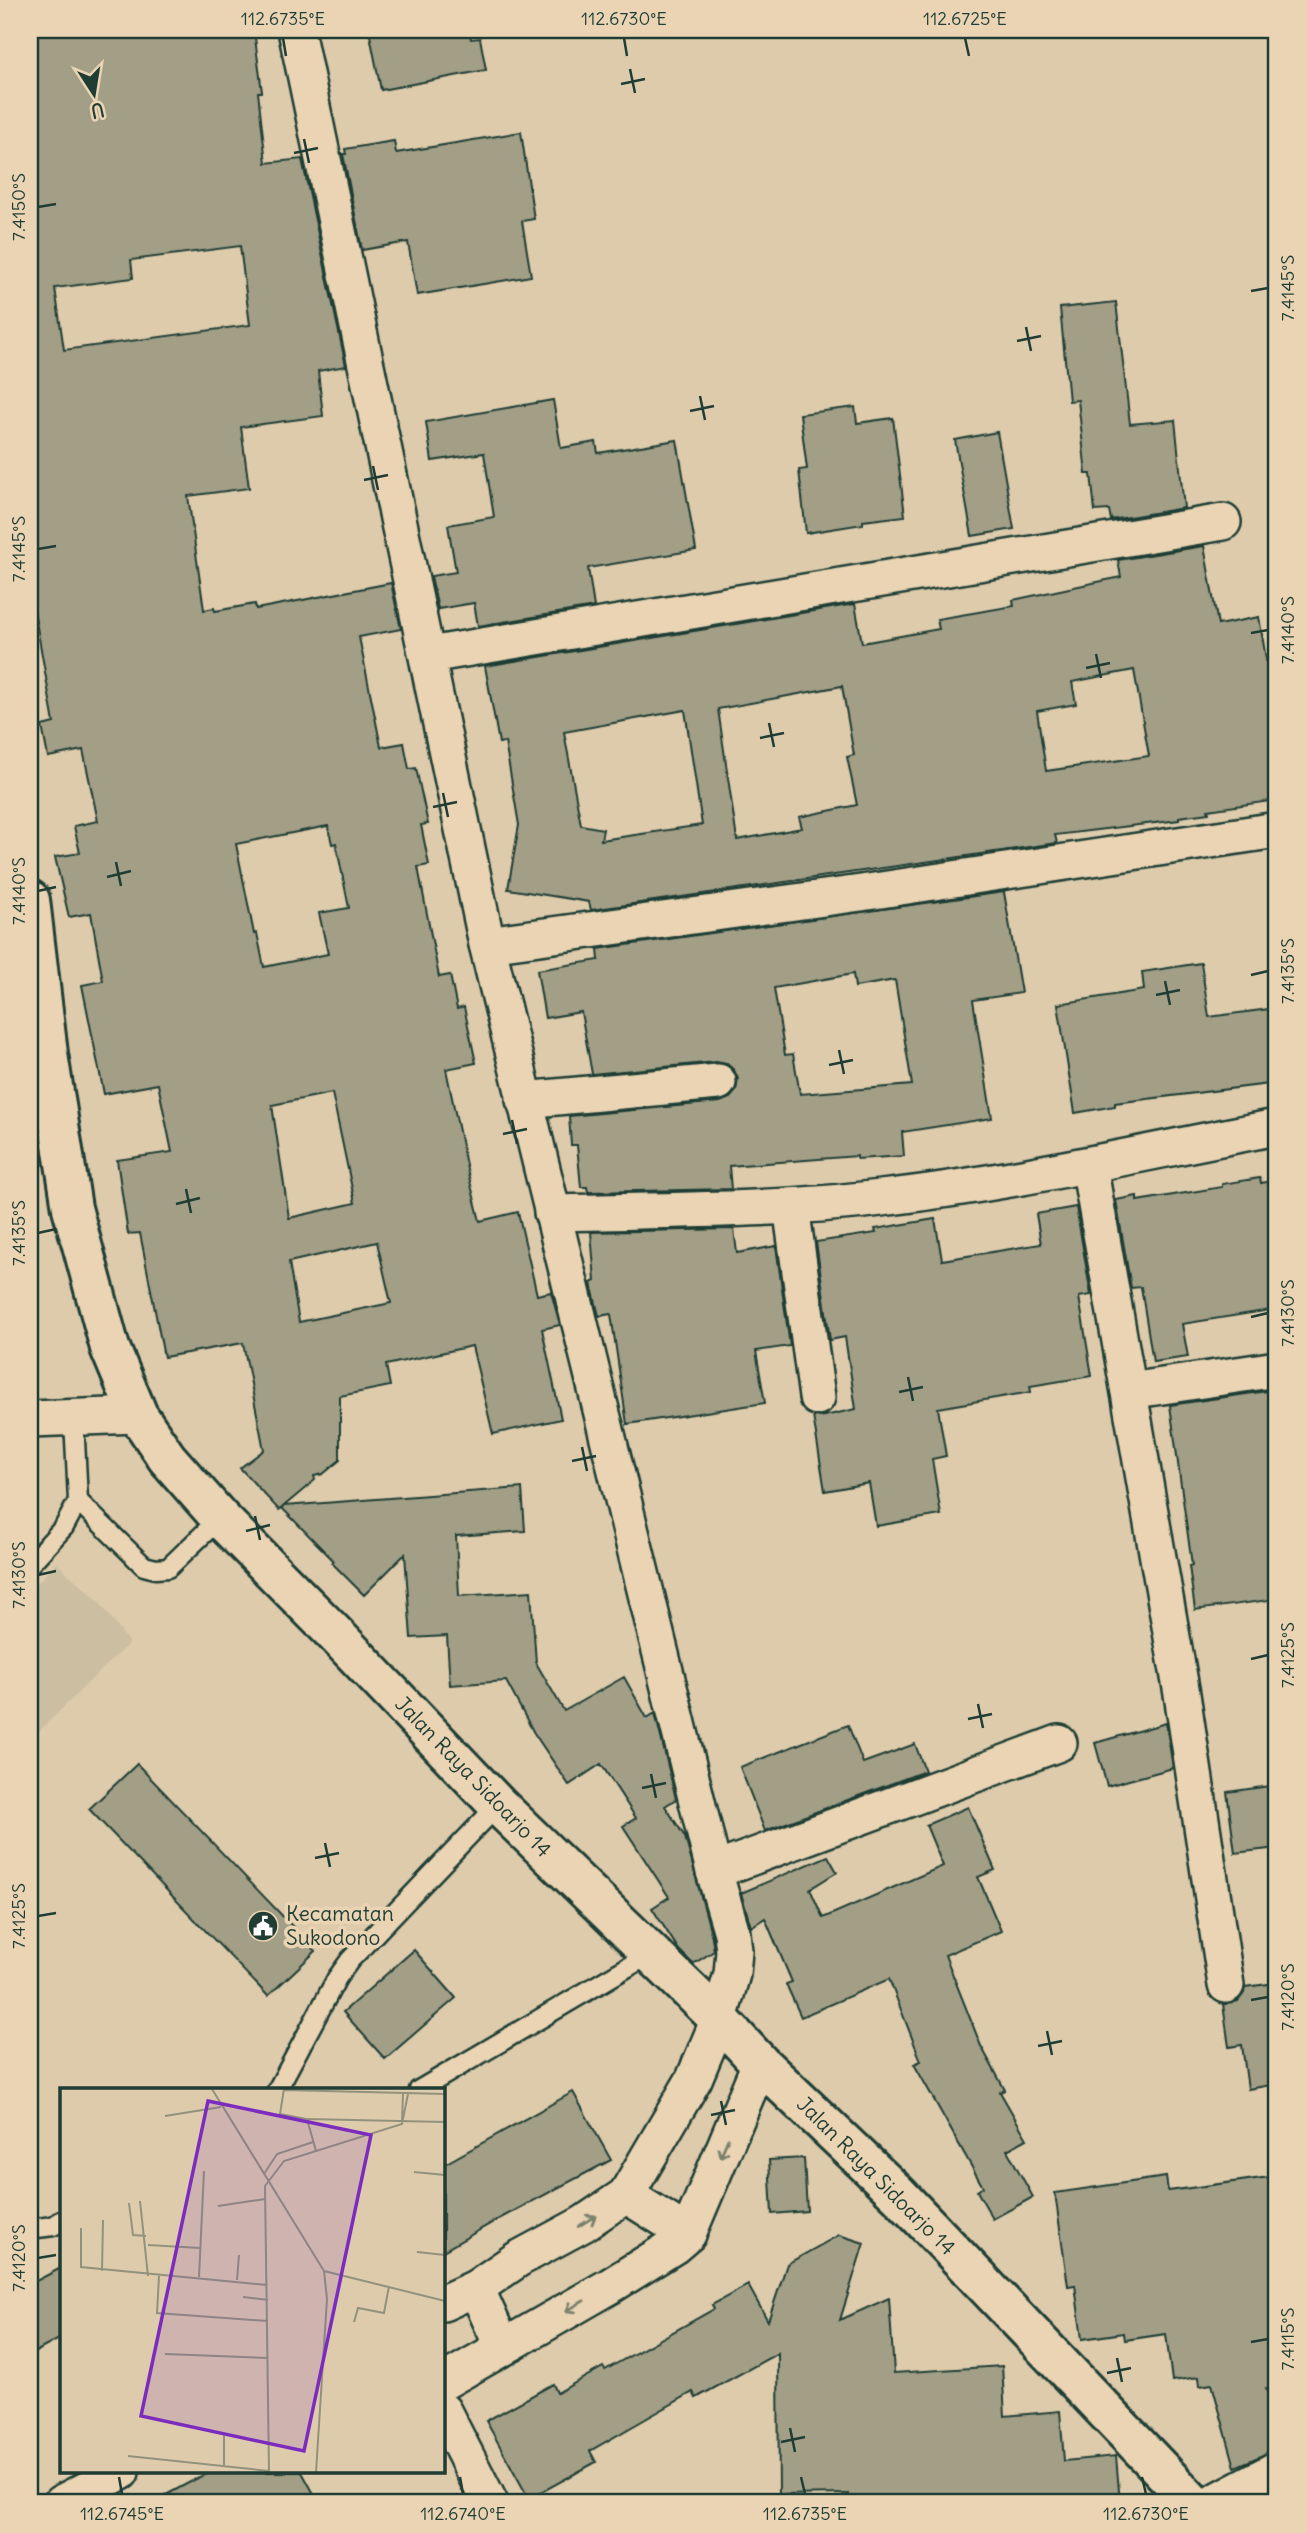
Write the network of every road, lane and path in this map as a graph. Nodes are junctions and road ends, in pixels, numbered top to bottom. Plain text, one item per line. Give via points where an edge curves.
1 (296, 30) edge
2 (1223, 522) dead end
3 (429, 655) junction
4 (1277, 830) edge
5 (30, 900) edge
6 (487, 944) junction
7 (719, 1082) dead end
8 (524, 1100) junction
9 (1277, 1127) edge
10 (1089, 1165) junction
11 (791, 1206) junction
12 (552, 1213) junction
13 (1277, 1369) edge
14 (1129, 1391) junction
15 (817, 1397) dead end
16 (138, 1415) junction
17 (30, 1419) edge
18 (74, 1419) junction
19 (78, 1501) junction
20 (220, 1518) junction
21 (30, 1564) edge
22 (1059, 1743) dead end
23 (498, 1805) junction
24 (714, 1871) junction
25 (650, 1954) junction
26 (1226, 1985) dead end
27 (719, 2019) junction
28 (760, 2063) junction
29 (278, 2088) edge
30 (422, 2088) edge
31 (626, 2195) junction
32 (60, 2222) edge
33 (30, 2229) edge
34 (688, 2234) junction
35 (476, 2288) junction
36 (444, 2303) edge
37 (503, 2347) junction
38 (444, 2381) edge
39 (444, 2413) edge
40 (1277, 2469) edge
41 (117, 2474) edge
42 (61, 2503) edge
43 (490, 2503) edge
44 (1193, 2503) edge
45 (1213, 2503) edge

1 - 3 street
2 - 3 street
3 - 6 street
4 - 6 street
5 - 16 main road, Jalan Raya Sidoarjo 14 via 72,1208 110,1348
6 - 8 street
7 - 8 street
8 - 12 street
9 - 10 street
10 - 11 street via 977,1185
10 - 14 street
11 - 12 street
11 - 15 street
12 - 24 street
13 - 14 street
14 - 26 street
16 - 18 street
16 - 20 main road, Jalan Raya Sidoarjo 14 via 167,1458
17 - 18 street
18 - 19 lane
19 - 20 lane via 144,1566 156,1569 168,1568
19 - 21 lane via 64,1527
20 - 23 main road, Jalan Raya Sidoarjo 14
22 - 24 street
23 - 25 main road, Jalan Raya Sidoarjo 14
23 - 29 lane via 350,1960
24 - 27 street via 734,1951
25 - 27 main road, Jalan Raya Sidoarjo 14
25 - 30 lane
27 - 28 main road, Jalan Raya Sidoarjo 14
27 - 31 street via 694,2079
28 -> 34 street
28 - 44 main road, Jalan Raya Sidoarjo 14 via 898,2194
31 - 34 street
35 -> 31 street
32 - 33 lane
34 -> 37 street via 610,2286
35 - 36 street
35 - 37 street
37 - 38 street
39 - 43 street
40 - 45 street
41 - 42 street

